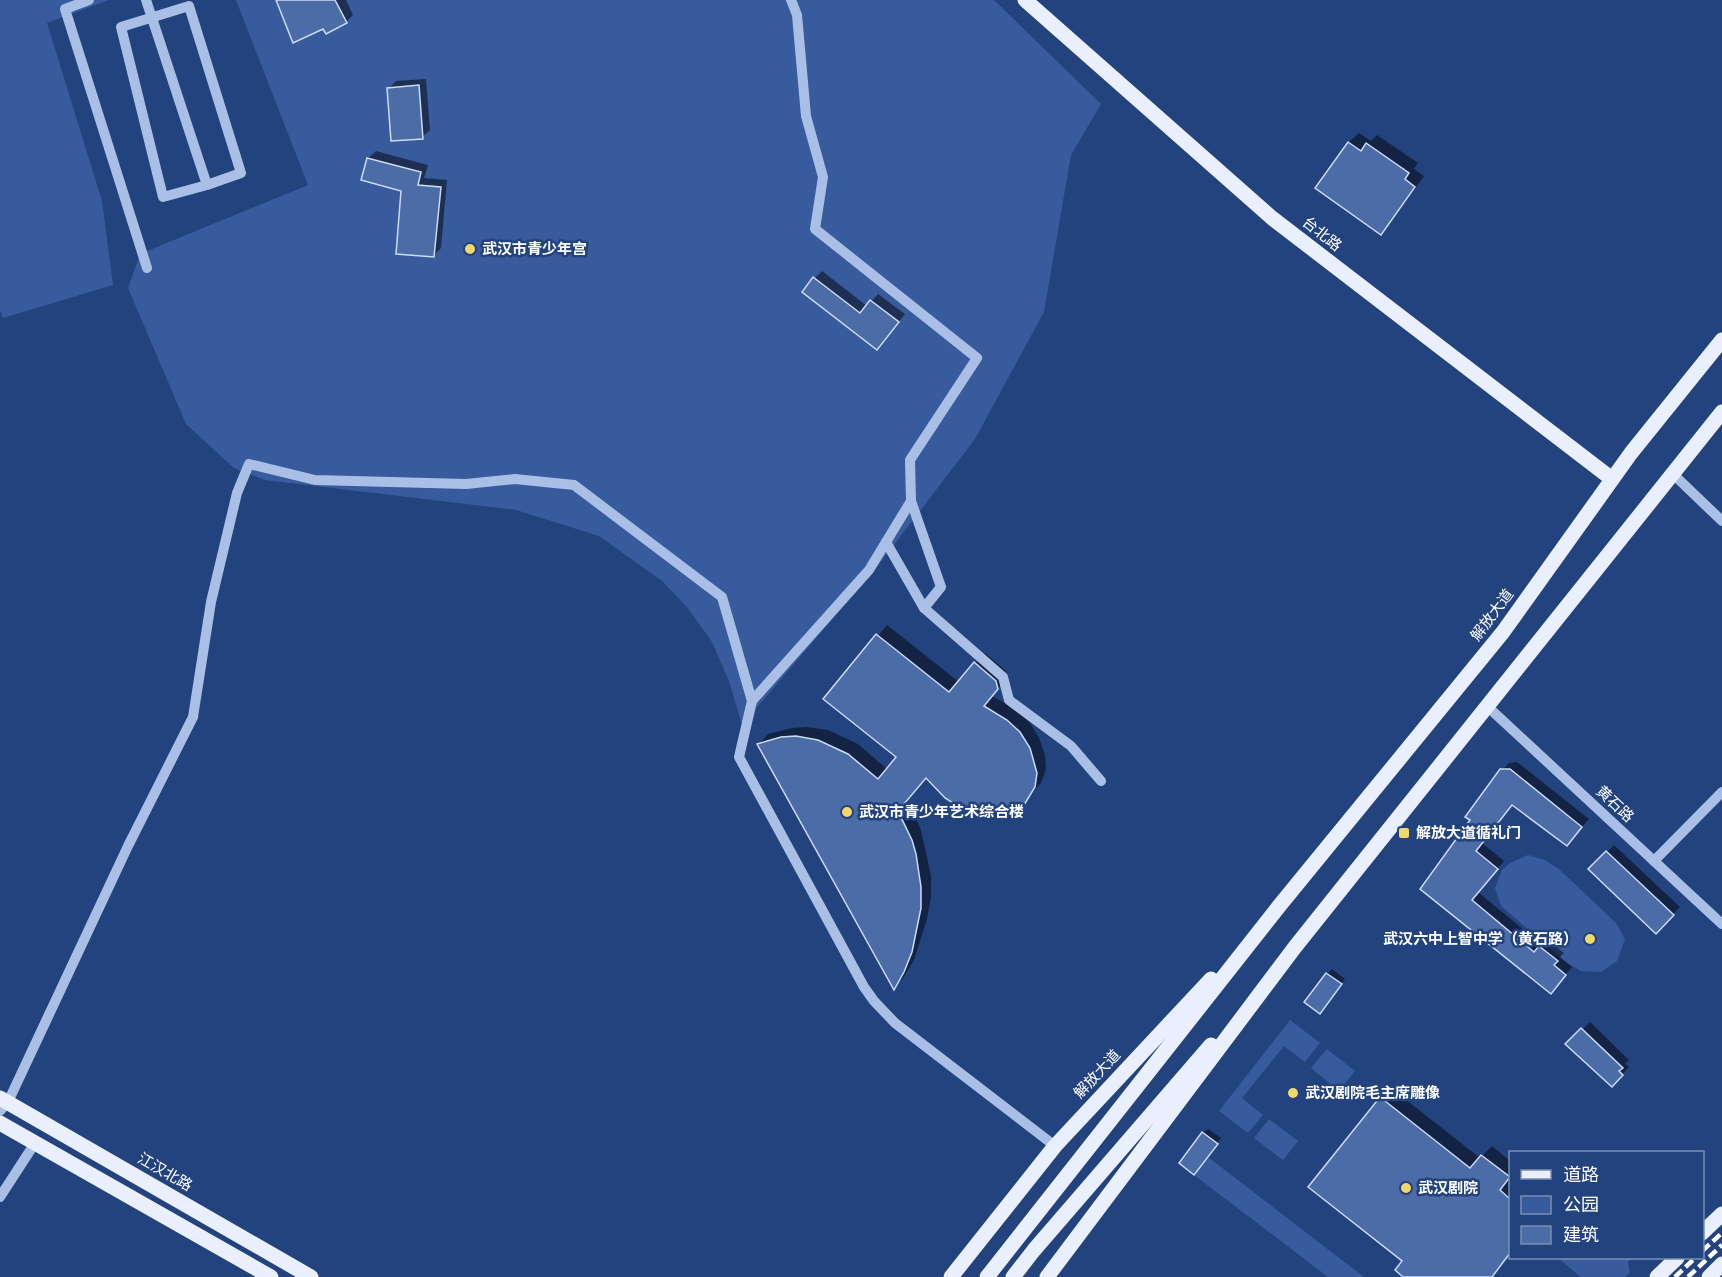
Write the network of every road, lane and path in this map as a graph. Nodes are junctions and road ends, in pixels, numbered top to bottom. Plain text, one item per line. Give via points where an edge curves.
1 (89, 0) edge
2 (146, 0) edge
3 (791, 0) edge
4 (1025, 0) edge
5 (152, 18) junction
6 (207, 185) junction
7 (147, 268) dead end
8 (1722, 340) edge
9 (1722, 412) edge
10 (1673, 474) junction
11 (1612, 479) junction
12 (911, 501) junction
13 (1722, 521) edge
14 (886, 542) junction
15 (924, 608) junction
16 (752, 701) junction
17 (1488, 706) junction
18 (1101, 781) dead end
19 (1722, 792) edge
20 (1654, 861) junction
21 (1280, 905) junction
22 (1722, 924) edge
23 (1295, 947) junction
24 (3, 1104) edge
25 (0, 1123) edge
26 (35, 1143) junction
27 (1055, 1146) junction
28 (0, 1197) edge
29 (1722, 1214) edge
30 (1704, 1231) edge
31 (1675, 1259) edge
32 (1722, 1264) edge
33 (271, 1277) edge
34 (311, 1277) edge
35 (951, 1277) edge
36 (987, 1277) edge
37 (1013, 1277) edge
38 (1047, 1277) edge
39 (1657, 1277) edge
40 (1709, 1277) edge

1 - 7 street via 65,9
2 - 5 street
3 - 12 street via 797,15 806,116 823,177 815,229 977,358 910,460
4 - 11 main road, 台北路 via 1272,218
5 - 6 street
5 - 6 street via 189,6 241,174
5 - 6 street via 121,27 163,197
8 - 11 main road, 解放大道
9 - 10 main road
10 - 13 street
10 - 17 main road
11 - 21 main road, 解放大道 via 1503,632
12 - 14 street
12 - 15 street via 941,587
14 - 15 street
14 - 16 street via 868,570
15 - 18 street via 1003,677 1009,700 1071,746
16 - 24 street via 722,597 574,485 515,479 466,484 315,480 249,464 237,493 211,602 193,717
16 - 27 street via 738,757 864,987 896,1023
17 - 20 street, 黄石路
17 - 23 main road
19 - 20 street
20 - 22 street, 黄石路
21 - 27 main road, 解放大道
21 - 36 main road, 解放大道
23 - 37 main road
23 - 38 main road
24 - 34 main road, 江汉北路
25 - 26 main road
26 - 28 street
26 - 33 main road
27 - 35 main road, 解放大道
29 - 30 main road
31 - 39 main road
32 - 40 main road

